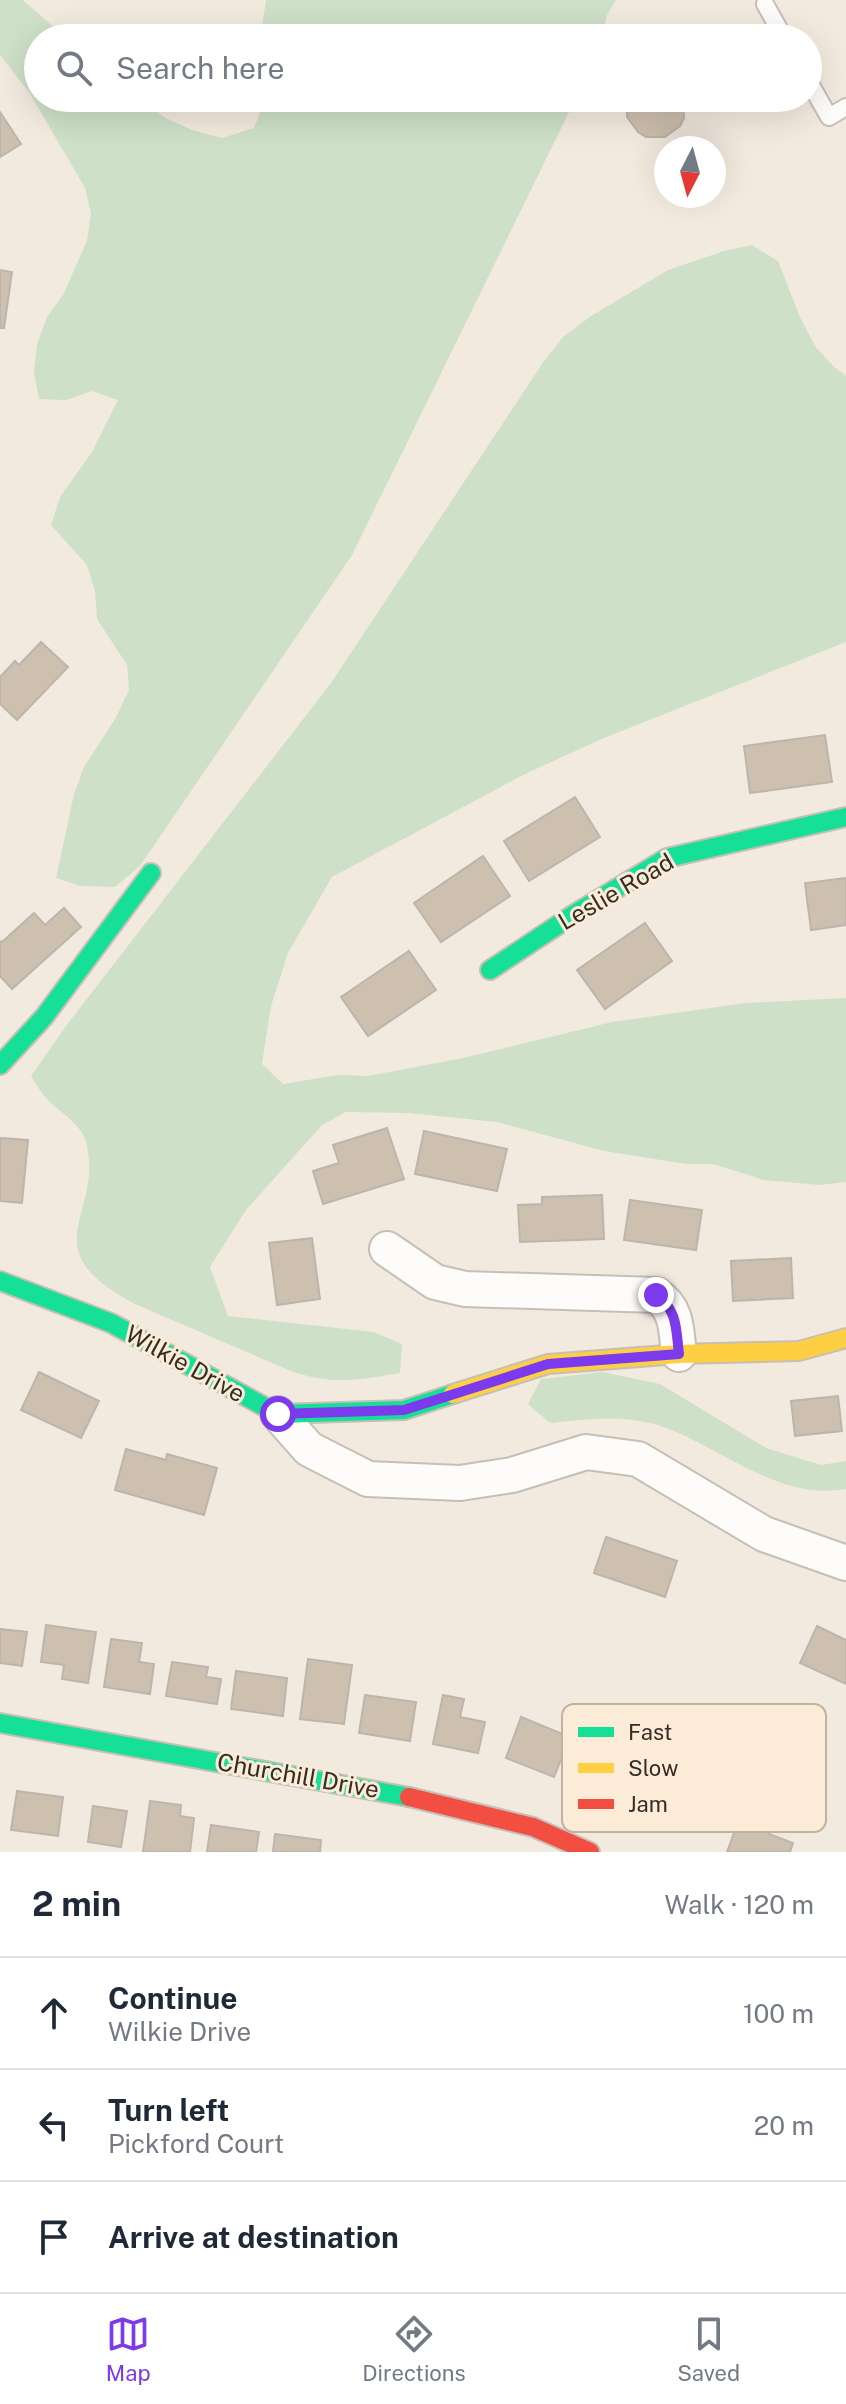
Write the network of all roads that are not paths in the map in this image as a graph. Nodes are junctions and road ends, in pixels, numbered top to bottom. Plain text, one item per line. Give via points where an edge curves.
1 (765, 4) dead end
2 (776, 24) edge
3 (822, 105) edge
4 (846, 107) edge
5 (846, 817) edge
6 (151, 873) dead end
7 (490, 970) dead end
8 (0, 1065) edge
9 (387, 1249) dead end
10 (0, 1281) edge
11 (846, 1338) edge
12 (679, 1354) junction
13 (278, 1414) junction
14 (846, 1563) edge
15 (0, 1723) edge
16 (590, 1852) edge

1 - 2 lane
3 - 4 lane via 829,117
5 - 7 street, Leslie Road via 667,858
6 - 8 street via 44,1017
9 - 12 street via 435,1282 465,1289 656,1295 674,1315
10 - 13 street, Wilkie Drive via 111,1323
11 - 12 street via 799,1351
12 - 13 street via 548,1364 404,1410
13 - 14 street via 309,1449 368,1479 460,1483 512,1475 586,1452 638,1459 764,1534
15 - 16 street, Churchill Drive via 378,1789 533,1827

